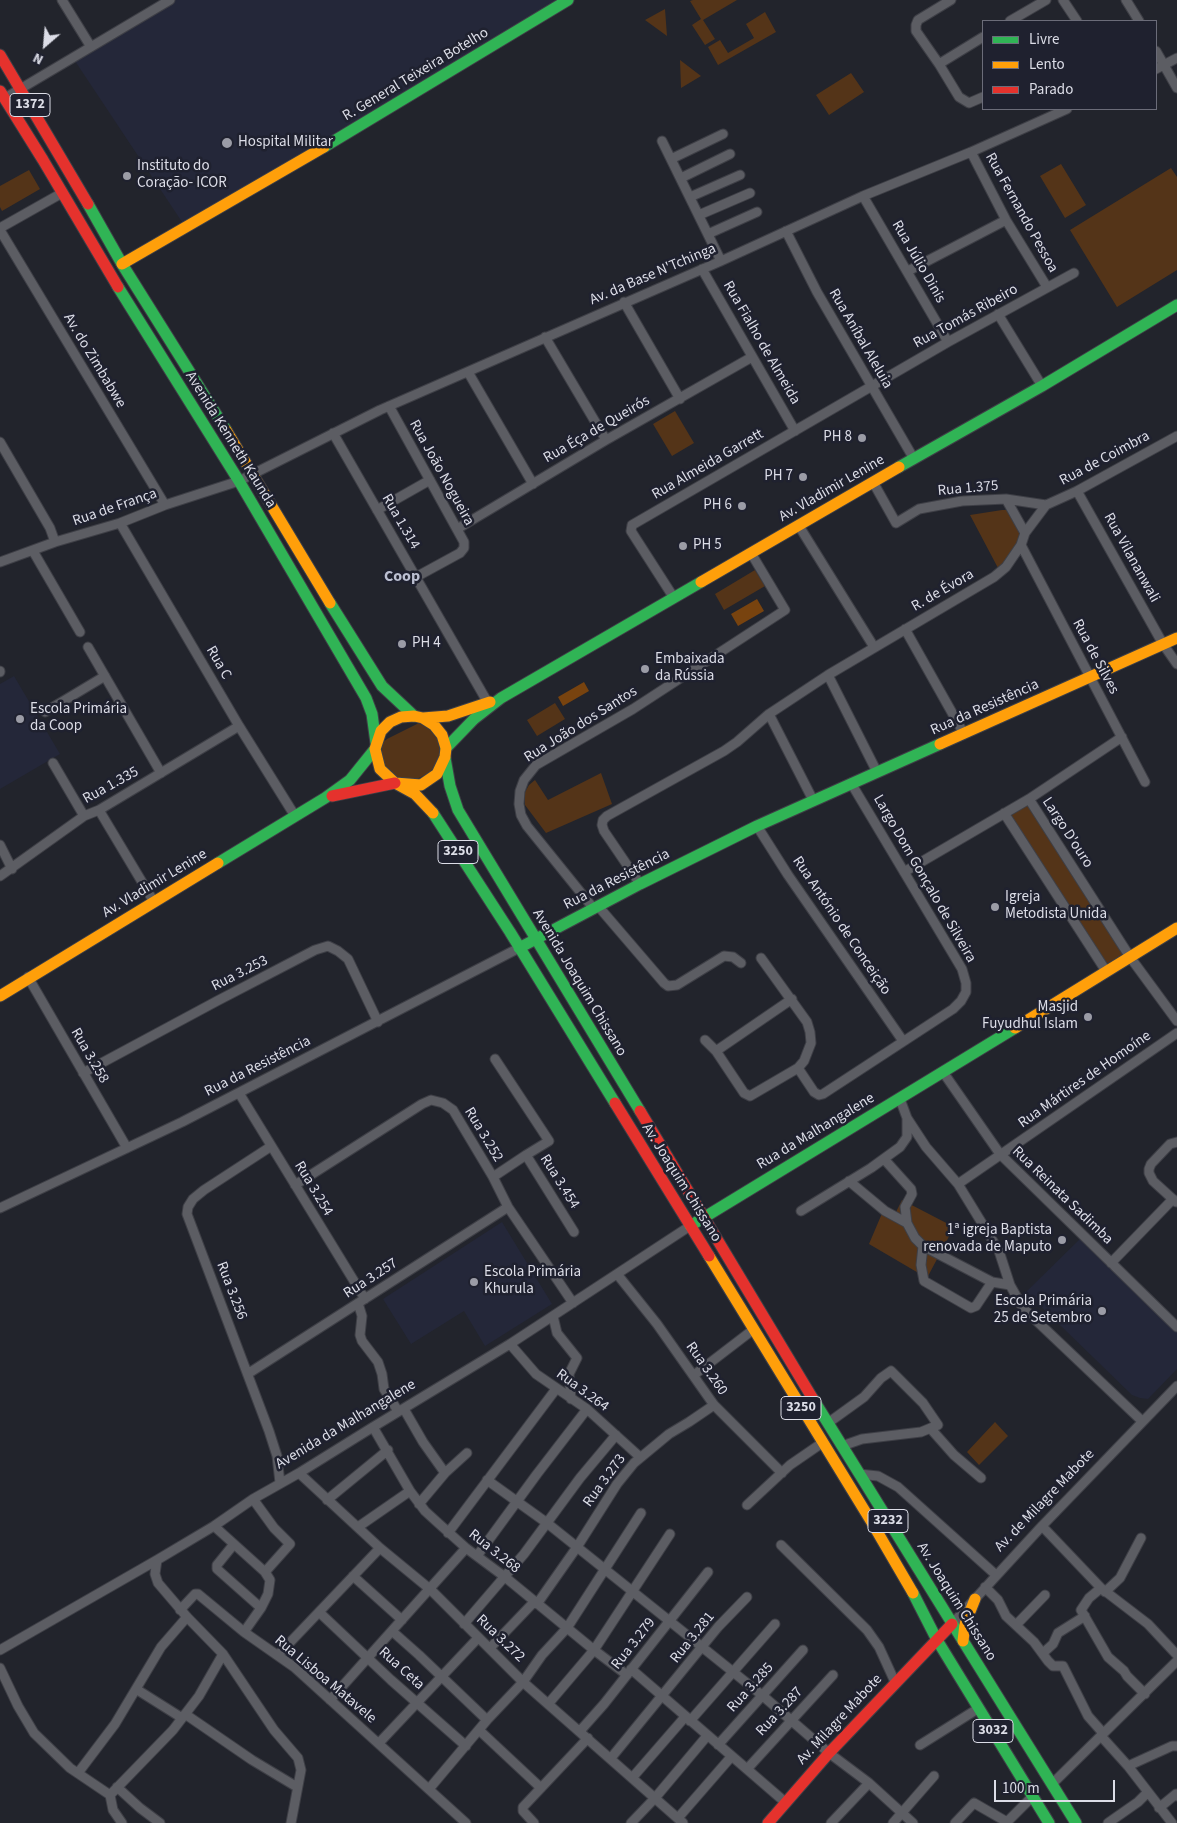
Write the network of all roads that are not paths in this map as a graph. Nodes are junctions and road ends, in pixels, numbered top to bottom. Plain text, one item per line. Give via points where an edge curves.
1 (62, 0) edge
2 (170, 0) edge
3 (952, 0) edge
4 (1046, 0) edge
5 (1063, 0) edge
6 (1126, 0) edge
7 (565, 1) edge
8 (1012, 20) edge
9 (1076, 20) edge
10 (1137, 20) edge
11 (982, 38) edge
12 (91, 47) junction
13 (0, 55) edge
14 (1177, 58) edge
15 (939, 64) junction
16 (1160, 67) edge
17 (1177, 88) edge
18 (21, 89) junction
19 (2, 95) edge
20 (982, 98) edge
21 (1056, 111) edge
22 (723, 134) dead end
23 (662, 140) dead end
24 (971, 152) junction
25 (730, 154) dead end
26 (671, 159) junction
27 (740, 175) dead end
28 (681, 178) junction
29 (62, 193) junction
30 (750, 193) dead end
31 (864, 196) junction
32 (690, 197) junction
33 (757, 212) dead end
34 (699, 215) junction
35 (1006, 220) junction
36 (0, 229) edge
37 (786, 231) junction
38 (708, 234) junction
39 (721, 261) junction
40 (122, 264) junction
41 (702, 269) junction
42 (908, 271) junction
43 (1074, 273) dead end
44 (1047, 287) junction
45 (624, 302) junction
46 (1177, 305) edge
47 (998, 314) junction
48 (545, 337) junction
49 (948, 342) junction
50 (752, 357) junction
51 (468, 372) junction
52 (1042, 386) junction
53 (872, 387) junction
54 (680, 399) junction
55 (389, 406) junction
56 (795, 431) junction
57 (333, 433) junction
58 (1177, 436) edge
59 (606, 440) junction
60 (0, 442) edge
61 (914, 459) junction
62 (253, 474) junction
63 (430, 480) junction
64 (240, 481) junction
65 (873, 482) junction
66 (533, 484) junction
67 (1077, 491) junction
68 (1006, 500) junction
69 (165, 505) junction
70 (1046, 505) junction
71 (377, 510) junction
72 (120, 523) junction
73 (799, 526) junction
74 (457, 529) junction
75 (1025, 533) junction
76 (56, 542) junction
77 (1021, 545) junction
78 (33, 551) junction
79 (751, 553) junction
80 (0, 562) edge
81 (416, 577) junction
82 (674, 598) junction
83 (905, 628) junction
84 (80, 632) dead end
85 (1177, 638) edge
86 (1163, 644) junction
87 (88, 647) dead end
88 (874, 647) junction
89 (1177, 664) edge
90 (828, 675) junction
91 (105, 676) junction
92 (1090, 677) junction
93 (490, 704) junction
94 (45, 712) dead end
95 (769, 714) junction
96 (418, 717) junction
97 (239, 726) junction
98 (964, 734) junction
99 (1122, 737) junction
100 (376, 746) junction
101 (445, 752) junction
102 (53, 763) dead end
103 (877, 772) junction
104 (161, 773) junction
105 (1145, 782) dead end
106 (395, 783) junction
107 (851, 783) junction
108 (325, 798) junction
109 (1029, 799) junction
110 (812, 800) junction
111 (98, 810) junction
112 (1004, 813) junction
113 (300, 814) junction
114 (84, 816) junction
115 (757, 826) junction
116 (0, 845) edge
117 (12, 869) junction
118 (904, 872) junction
119 (0, 876) edge
120 (640, 884) junction
121 (154, 902) junction
122 (596, 907) junction
123 (1177, 928) edge
124 (535, 940) junction
125 (519, 948) junction
126 (1130, 957) junction
127 (761, 958) dead end
128 (741, 963) dead end
129 (1106, 971) junction
130 (28, 977) junction
131 (0, 996) edge
132 (792, 999) junction
133 (1177, 1021) edge
134 (378, 1022) junction
135 (1177, 1033) edge
136 (705, 1040) dead end
137 (902, 1040) junction
138 (716, 1051) junction
139 (495, 1059) dead end
140 (798, 1068) junction
141 (945, 1071) junction
142 (84, 1073) junction
143 (239, 1093) junction
144 (900, 1099) junction
145 (907, 1118) junction
146 (1177, 1142) edge
147 (270, 1147) junction
148 (127, 1148) junction
149 (1000, 1154) junction
150 (526, 1155) junction
151 (884, 1159) junction
152 (493, 1176) junction
153 (849, 1181) junction
154 (958, 1184) junction
155 (296, 1185) junction
156 (1175, 1201) edge
157 (508, 1207) junction
158 (0, 1208) edge
159 (801, 1211) dead end
160 (703, 1217) junction
161 (907, 1222) junction
162 (690, 1226) junction
163 (574, 1232) dead end
164 (923, 1246) junction
165 (1111, 1262) junction
166 (617, 1274) junction
167 (992, 1282) junction
168 (1010, 1285) junction
169 (361, 1301) junction
170 (573, 1304) junction
171 (553, 1316) junction
172 (1177, 1327) edge
173 (754, 1329) junction
174 (510, 1344) junction
175 (249, 1374) junction
176 (694, 1375) junction
177 (1177, 1386) edge
178 (556, 1389) junction
179 (571, 1399) junction
180 (714, 1405) junction
181 (401, 1410) junction
182 (587, 1410) junction
183 (1142, 1421) junction
184 (828, 1423) junction
185 (373, 1426) junction
186 (931, 1429) junction
187 (616, 1435) junction
188 (822, 1443) junction
189 (842, 1446) junction
190 (388, 1450) junction
191 (467, 1454) dead end
192 (640, 1457) junction
193 (299, 1473) junction
194 (445, 1473) junction
195 (782, 1473) junction
196 (859, 1474) junction
197 (981, 1478) dead end
198 (487, 1480) junction
199 (280, 1483) junction
200 (410, 1490) junction
201 (253, 1499) junction
202 (327, 1500) junction
203 (517, 1500) junction
204 (419, 1504) junction
205 (747, 1505) dead end
206 (640, 1513) dead end
207 (547, 1523) junction
208 (214, 1526) junction
209 (1042, 1526) junction
210 (358, 1527) junction
211 (448, 1533) junction
212 (670, 1534) dead end
213 (1141, 1538) dead end
214 (234, 1544) junction
215 (781, 1546) dead end
216 (577, 1547) junction
217 (380, 1548) junction
218 (466, 1548) junction
219 (477, 1556) junction
220 (157, 1560) junction
221 (604, 1570) junction
222 (265, 1572) junction
223 (708, 1572) dead end
224 (996, 1575) junction
225 (353, 1576) junction
226 (504, 1577) junction
227 (985, 1587) junction
228 (430, 1590) junction
229 (1103, 1590) junction
230 (631, 1591) junction
231 (1045, 1595) dead end
232 (747, 1597) dead end
233 (975, 1599) junction
234 (536, 1603) junction
235 (261, 1608) junction
236 (319, 1612) junction
237 (184, 1613) junction
238 (1085, 1616) junction
239 (402, 1620) junction
240 (669, 1621) junction
241 (464, 1624) junction
242 (775, 1624) dead end
243 (952, 1624) junction
244 (1016, 1625) junction
245 (566, 1628) junction
246 (244, 1632) junction
247 (392, 1632) junction
248 (478, 1638) junction
249 (937, 1640) junction
250 (962, 1641) junction
251 (2, 1647) edge
252 (702, 1647) junction
253 (490, 1648) junction
254 (594, 1650) junction
255 (804, 1650) dead end
256 (1043, 1653) junction
257 (223, 1654) junction
258 (1177, 1654) edge
259 (278, 1655) junction
260 (369, 1658) junction
261 (1177, 1661) edge
262 (0, 1668) edge
263 (629, 1672) junction
264 (732, 1672) junction
265 (833, 1675) dead end
266 (442, 1677) junction
267 (523, 1682) junction
268 (895, 1682) junction
269 (136, 1689) junction
270 (1145, 1694) junction
271 (661, 1696) junction
272 (763, 1696) junction
273 (330, 1700) junction
274 (417, 1703) junction
275 (549, 1703) junction
276 (979, 1708) junction
277 (184, 1716) junction
278 (688, 1719) junction
279 (487, 1720) junction
280 (791, 1720) junction
281 (479, 1730) junction
282 (580, 1731) junction
283 (1102, 1734) junction
284 (708, 1736) junction
285 (588, 1738) junction
286 (379, 1743) junction
287 (718, 1745) junction
288 (920, 1745) dead end
289 (466, 1746) junction
290 (1177, 1746) edge
291 (829, 1753) junction
292 (731, 1757) junction
293 (611, 1758) junction
294 (1128, 1766) junction
295 (748, 1768) junction
296 (78, 1773) junction
297 (934, 1776) dead end
298 (632, 1778) junction
299 (869, 1783) junction
300 (1052, 1784) junction
301 (117, 1787) junction
302 (298, 1787) junction
303 (541, 1788) junction
304 (429, 1789) junction
305 (1148, 1792) junction
306 (110, 1794) junction
307 (1033, 1796) junction
308 (1177, 1796) edge
309 (655, 1798) junction
310 (785, 1802) junction
311 (1159, 1808) junction
312 (901, 1813) junction
313 (681, 1821) edge
314 (122, 1823) edge
315 (160, 1823) edge
316 (292, 1823) edge
317 (465, 1823) edge
318 (534, 1823) edge
319 (631, 1823) edge
320 (768, 1823) edge
321 (831, 1823) edge
322 (893, 1823) edge
323 (913, 1823) edge
324 (955, 1823) edge
325 (1006, 1823) edge
326 (1049, 1823) edge
327 (1076, 1823) edge
328 (1108, 1823) edge
329 (1172, 1823) edge

1 - 12 street
2 - 12 street
3 - 15 street via 918,20 916,25 916,31
4 - 8 street
5 - 9 street
6 - 10 street
7 - 40 main road, R. General Teixeira Botelho via 276,176
11 - 15 street
12 - 18 street
13 - 18 main road, 1372
14 - 16 street
15 - 20 street via 959,97 969,103
16 - 17 street
18 - 19 street
18 - 40 main road, Avenida Kenneth Kaunda / 1372
19 - 29 main road, Avenida Kenneth Kaunda / 1372
21 - 24 street, Av. da Base N'Tchinga
22 - 26 street
23 - 26 street
24 - 31 street, Av. da Base N'Tchinga
24 - 35 street, Rua Fernando Pessoa
25 - 28 street
26 - 28 street
27 - 32 street
28 - 32 street
29 - 36 street
29 - 64 main road, Avenida Kenneth Kaunda
30 - 34 street
31 - 37 street, Av. da Base N'Tchinga
31 - 42 street, Rua Júlio Dinis
32 - 34 street
33 - 38 street
34 - 38 street
35 - 42 street
35 - 44 street, Rua Fernando Pessoa
36 - 69 street, Av. do Zimbabwe
37 - 39 street, Av. da Base N'Tchinga
37 - 53 street, Rua Aníbal Aleluia
38 - 39 street
39 - 41 street, Av. da Base N'Tchinga
40 - 62 main road, Avenida Kenneth Kaunda
41 - 45 street, Av. da Base N'Tchinga
41 - 50 street, Rua Fialho de Almeida
42 - 49 street, Rua Júlio Dinis
43 - 44 street, Rua Tomás Ribeiro
44 - 47 street, Rua Tomás Ribeiro
45 - 48 street, Av. da Base N'Tchinga
45 - 54 street
46 - 52 main road, Av. Vladimir Lenine
47 - 49 street, Rua Tomás Ribeiro
47 - 52 street
48 - 51 street, Av. da Base N'Tchinga
48 - 59 street
49 - 53 street, Rua Tomás Ribeiro
50 - 54 street, Rua Éça de Queirós
50 - 56 street, Rua Fialho de Almeida
51 - 55 street, Av. da Base N'Tchinga
51 - 66 street
52 - 61 main road, Av. Vladimir Lenine
53 - 56 street, Rua Almeida Garrett
53 - 61 street, Rua Aníbal Aleluia
54 - 59 street, Rua Éça de Queirós
55 - 57 street, Av. da Base N'Tchinga
55 - 63 street, Rua João Nogueira
56 - 82 street, Rua Almeida Garrett via 632,526 631,531
57 - 62 street, Av. da Base N'Tchinga
57 - 71 street, Rua 1.314
58 - 67 street, Rua de Coimbra
59 - 66 street, Rua Éça de Queirós
60 - 76 street
61 - 65 main road, Av. Vladimir Lenine
62 - 64 street, Rua de França
62 - 96 main road, Avenida Kenneth Kaunda via 382,686
63 - 71 street
63 - 74 street, Rua João Nogueira
64 - 69 street, Rua de França
64 - 100 main road, Avenida Kenneth Kaunda via 366,698 372,714
65 - 68 street, Rua 1.375 via 896,523 919,509 962,501
65 - 73 main road, Av. Vladimir Lenine
66 - 74 street, Rua Éça de Queirós
67 - 70 street, Rua de Coimbra
67 - 86 street, Rua Vilananwali
68 - 70 street, Rua 1.375
68 - 75 street
69 - 72 street, Rua de França
70 - 75 street, R. de Évora
71 - 81 street, Rua 1.314
72 - 76 street, Rua de França
72 - 97 street, Rua C
73 - 79 main road, Av. Vladimir Lenine
73 - 88 street
74 - 81 street, Rua João Nogueira via 464,542 460,553
75 - 77 street, R. de Évora
76 - 78 street, Rua de França
77 - 83 street, R. de Évora via 994,577
77 - 92 street, Rua de Silves
78 - 80 street, Rua de França
78 - 84 street
79 - 82 main road, Av. Vladimir Lenine
79 - 122 street, Rua João dos Santos via 785,610 633,709 536,765 524,780 519,804 527,826
81 - 93 street, Rua 1.314
82 - 93 main road, Av. Vladimir Lenine
83 - 88 street, R. de Évora
83 - 98 street
85 - 86 main road, Rua da Resistência
86 - 89 street, Rua Vilananwali
86 - 92 main road, Rua da Resistência
87 - 91 street
88 - 90 street, R. de Évora
90 - 95 street, R. de Évora
90 - 103 street
91 - 94 street
91 - 104 street
92 - 98 main road, Rua da Resistência
92 - 99 street, Rua de Silves
93 - 96 main road, Av. Vladimir Lenine via 448,716
93 - 101 main road, Av. Vladimir Lenine
95 - 110 street
95 - 120 street, R. de Évora via 724,751 603,820 604,831
96 - 100 main road via 401,717 390,722 381,731
96 - 101 main road via 434,725 442,735
97 - 104 street, Rua 1.335
97 - 113 street, Rua C
98 - 103 main road, Rua da Resistência
99 - 105 street, Rua de Silves
99 - 109 street
100 - 106 main road via 380,769
100 - 108 main road, Av. Vladimir Lenine via 350,780
101 - 106 main road via 437,774 421,785
101 - 124 main road, Avenida Joaquim Chissano via 455,804
102 - 114 street
103 - 107 main road, Rua da Resistência
104 - 111 street, Rua 1.335
106 - 108 main road, Av. Vladimir Lenine
106 - 125 main road, Av. Joaquim Chissano / 3250 via 415,794 434,814
107 - 110 main road, Rua da Resistência
107 - 118 street, Largo Dom Gonçalo de Silveira
108 - 113 main road, Av. Vladimir Lenine
109 - 112 street
109 - 126 street, Largo D'ouro
110 - 115 main road, Rua da Resistência
111 - 114 street, Rua 1.335
111 - 121 street
112 - 118 street
112 - 129 street
113 - 121 main road, Av. Vladimir Lenine
114 - 117 street, Rua 1.335
115 - 120 main road, Rua da Resistência
115 - 137 street, Rua António de Conceição
116 - 117 street
117 - 119 street, Rua 1.335
118 - 137 street, Largo Dom Gonçalo de Silveira via 962,969 966,992 953,1009
120 - 122 main road, Rua da Resistência
121 - 130 main road, Av. Vladimir Lenine
122 - 124 main road, Rua da Resistência
122 - 128 street, Rua João dos Santos via 668,986 677,985 724,956 733,957
123 - 126 main road, Rua da Malhangalene
124 - 125 main road, Rua da Resistência
124 - 160 main road, Avenida Joaquim Chissano
125 - 134 street, Rua da Resistência
125 - 162 main road, Av. Joaquim Chissano / 3250
126 - 129 main road, Rua da Malhangalene
126 - 133 street, Largo D'ouro
127 - 132 street
129 - 141 main road, Rua da Malhangalene
130 - 131 main road, Av. Vladimir Lenine
130 - 142 street, Rua 3.258
132 - 138 street
132 - 140 street via 810,1032 809,1052
134 - 142 street, Rua 3.253 via 348,959 328,946
134 - 143 street, Rua da Resistência
135 - 149 street, Rua Mártires de Homoíne
136 - 138 street
137 - 140 street via 823,1094 814,1092
138 - 140 street via 744,1093 750,1096
139 - 150 street via 549,1141
141 - 144 main road, Rua da Malhangalene
141 - 149 street, Rua Reinata Sadimba
142 - 148 street, Rua 3.258
143 - 147 street, Rua 3.254
143 - 148 street, Rua da Resistência
144 - 145 street
144 - 160 main road, Rua da Malhangalene
145 - 151 street via 907,1137
145 - 154 street via 926,1147
146 - 156 street via 1170,1144 1149,1169 1153,1181
147 - 155 street, Rua 3.254
147 - 175 street, Rua 3.256 via 204,1190 193,1199 187,1214
148 - 158 street, Rua da Resistência
149 - 154 street, Rua Mártires de Homoíne
149 - 165 street, Rua Reinata Sadimba
150 - 152 street, Rua 3.454
150 - 163 street, Rua 3.454
151 - 153 street
151 - 161 street via 912,1188 905,1207
152 - 155 street, Rua 3.252 via 453,1110 430,1100
152 - 157 street, Rua 3.252
153 - 159 street
153 - 161 street via 885,1211
154 - 168 street via 999,1252
155 - 169 street, Rua 3.254
156 - 165 street
157 - 169 street, Rua 3.257
157 - 170 street, Rua 3.252
160 - 162 main road, Avenida da Malhangalene
160 - 184 main road, Av. Joaquim Chissano / 3232
161 - 164 street
162 - 166 street, Avenida da Malhangalene
162 - 173 main road, Av. Joaquim Chissano / 3250
164 - 167 street
164 - 167 street via 921,1264 924,1281 971,1308 976,1306
165 - 172 street, Rua Reinata Sadimba
166 - 170 street, Avenida da Malhangalene
166 - 176 street, Rua 3.260
167 - 168 street
168 - 183 street via 1023,1308
169 - 175 street, Rua 3.257
169 - 181 street via 362,1341 378,1362 384,1389
170 - 171 street, Avenida da Malhangalene
171 - 174 street, Avenida da Malhangalene
171 - 179 street via 557,1333 577,1358 569,1374
173 - 176 street
173 - 188 main road, Av. Joaquim Chissano / 3250
174 - 178 street, Rua 3.264 via 536,1374
174 - 181 street, Avenida da Malhangalene
175 - 199 street, Rua 3.256 via 277,1456
176 - 180 street, Rua 3.260
177 - 183 street, Av. de Milagre Mabote
178 - 179 street, Rua 3.264
178 - 198 street
179 - 182 street, Rua 3.264
180 - 192 street, Rua 3.273
180 - 195 street, Rua 3.260
181 - 185 street, Avenida da Malhangalene
181 - 194 street
182 - 187 street, Rua 3.264
182 - 203 street
183 - 209 street, Av. de Milagre Mabote
184 - 186 street via 864,1397 891,1371 923,1403 937,1424
184 - 189 main road, Av. Joaquim Chissano / 3232
185 - 190 street, Rua 3.268
185 - 193 street, Avenida da Malhangalene
186 - 189 street via 862,1439
186 - 197 street
187 - 192 street, Rua 3.264
187 - 207 street
188 - 195 street
188 - 249 main road, Av. Joaquim Chissano / 3250 via 871,1521
189 - 196 main road, Av. Joaquim Chissano / 3232
190 - 200 street, Rua 3.268
190 - 202 street
191 - 194 street
192 - 216 street, Rua 3.273 via 617,1484
193 - 199 street, Avenida da Malhangalene
193 - 202 street, Rua 3.272
194 - 204 street
195 - 205 street
196 - 224 street via 878,1476 898,1487
196 - 243 main road, Av. Joaquim Chissano / 3232
198 - 203 street
198 - 211 street
199 - 201 street, Avenida da Malhangalene
200 - 204 street, Rua 3.268
200 - 210 street
201 - 208 street, Avenida da Malhangalene
201 - 222 street via 290,1544
202 - 210 street, Rua 3.272
203 - 207 street
203 - 219 street
204 - 211 street, Rua 3.268
206 - 221 street
207 - 216 street
207 - 226 street
208 - 214 street
208 - 220 street, Avenida da Malhangalene
209 - 224 street, Av. de Milagre Mabote
209 - 229 street
210 - 217 street, Rua 3.272
211 - 218 street, Rua 3.268
212 - 230 street
213 - 229 street via 1120,1578
214 - 222 street
214 - 235 street via 217,1569
215 - 268 street via 867,1630 879,1647
216 - 221 street
216 - 234 street, Rua 3.273
217 - 225 street
217 - 228 street, Rua 3.272
218 - 219 street, Rua 3.268
218 - 228 street
219 - 226 street, Rua 3.268
220 - 237 street via 155,1574 158,1584
220 - 251 street, Avenida da Malhangalene
221 - 230 street
221 - 245 street
222 - 235 street via 270,1587
223 - 240 street, Rua 3.279
224 - 227 street, Av. de Milagre Mabote
225 - 236 street
225 - 239 street
226 - 234 street, Rua 3.268
226 - 241 street
227 - 233 street, Av. de Milagre Mabote
227 - 244 street
228 - 239 street
228 - 241 street, Rua 3.272
229 - 238 street via 1082,1609
229 - 258 street via 1148,1624
230 - 240 street
230 - 254 street
231 - 244 street
232 - 252 street, Rua 3.281
233 - 243 street, Av. de Milagre Mabote
233 - 250 main road
234 - 245 street, Rua 3.268
234 - 253 street, Rua 3.273
235 - 246 street
236 - 259 street
236 - 260 street, Rua Ceta
237 - 246 street, Rua Lisboa Matavele via 198,1594
237 - 257 street
237 - 269 street
238 - 256 street via 1058,1633 1053,1644
238 - 270 street via 1108,1657
239 - 247 street
240 - 252 street
240 - 263 street, Rua 3.279
241 - 248 street, Rua 3.272
242 - 264 street
243 - 249 main road, Av. de Milagre Mabote
243 - 250 main road, Av. Joaquim Chissano / 3232
244 - 256 street
245 - 254 street, Rua 3.268
245 - 267 street
246 - 259 street, Rua Lisboa Matavele
247 - 260 street
247 - 266 street
248 - 253 street, Rua 3.272
248 - 266 street
249 - 268 main road, Av. Milagre Mabote
249 - 276 main road, 3032
250 - 300 main road, Av. Joaquim Chissano / 3232
252 - 264 street
252 - 271 street, Rua 3.281
253 - 267 street, Rua 3.272
254 - 263 street, Rua 3.268
254 - 275 street
255 - 272 street, Rua 3.285
256 - 283 street via 1053,1666 1062,1666 1088,1716
257 - 277 street
257 - 302 street via 274,1730 298,1758 301,1770
259 - 273 street, Rua Lisboa Matavele
260 - 273 street
260 - 274 street, Rua Ceta
261 - 270 street
262 - 296 street via 34,1733
263 - 271 street, Rua 3.268
263 - 282 street, Rua 3.279
264 - 272 street
264 - 278 street
265 - 280 street, Rua 3.287
266 - 274 street
266 - 279 street
267 - 275 street, Rua 3.272
267 - 279 street
268 - 291 main road, Av. Milagre Mabote
269 - 277 street
269 - 296 street via 108,1736
270 - 283 street
271 - 278 street, Rua 3.268
271 - 293 street, Rua 3.281
272 - 280 street
272 - 287 street, Rua 3.285
273 - 286 street, Rua Lisboa Matavele
274 - 286 street
274 - 289 street, Rua Ceta
275 - 282 street, Rua 3.272
276 - 288 street
276 - 307 main road, 3032
277 - 301 street
277 - 302 street
278 - 284 street, Rua 3.268
278 - 298 street
279 - 281 street
280 - 291 street
280 - 295 street, Rua 3.287
281 - 289 street
281 - 303 street
282 - 285 street, Rua 3.272
283 - 294 street
283 - 300 street
284 - 287 street, Rua 3.268
284 - 309 street
285 - 293 street, Rua 3.272
285 - 303 street
286 - 304 street, Rua Lisboa Matavele
287 - 292 street, Rua 3.268
289 - 304 street
290 - 294 street
291 - 299 street
291 - 310 main road, Av. Milagre Mabote
292 - 295 street, Rua 3.268
292 - 313 street
293 - 298 street, Rua 3.272
294 - 305 street
295 - 310 street, Rua 3.268
296 - 306 street
297 - 312 street
298 - 309 street, Rua 3.272
299 - 312 street
299 - 321 street
300 - 327 main road, Av. Joaquim Chissano / 3232
301 - 306 street
301 - 315 street
302 - 316 street
303 - 318 street via 523,1809
304 - 317 street, Rua Lisboa Matavele
305 - 311 street
305 - 328 street
306 - 314 street via 113,1810
307 - 325 street
307 - 326 main road, 3032
308 - 311 street
309 - 313 street, Rua 3.272
309 - 319 street
310 - 320 main road, Av. Milagre Mabote
311 - 329 street
312 - 322 street
312 - 323 street
324 - 325 street via 974,1803

